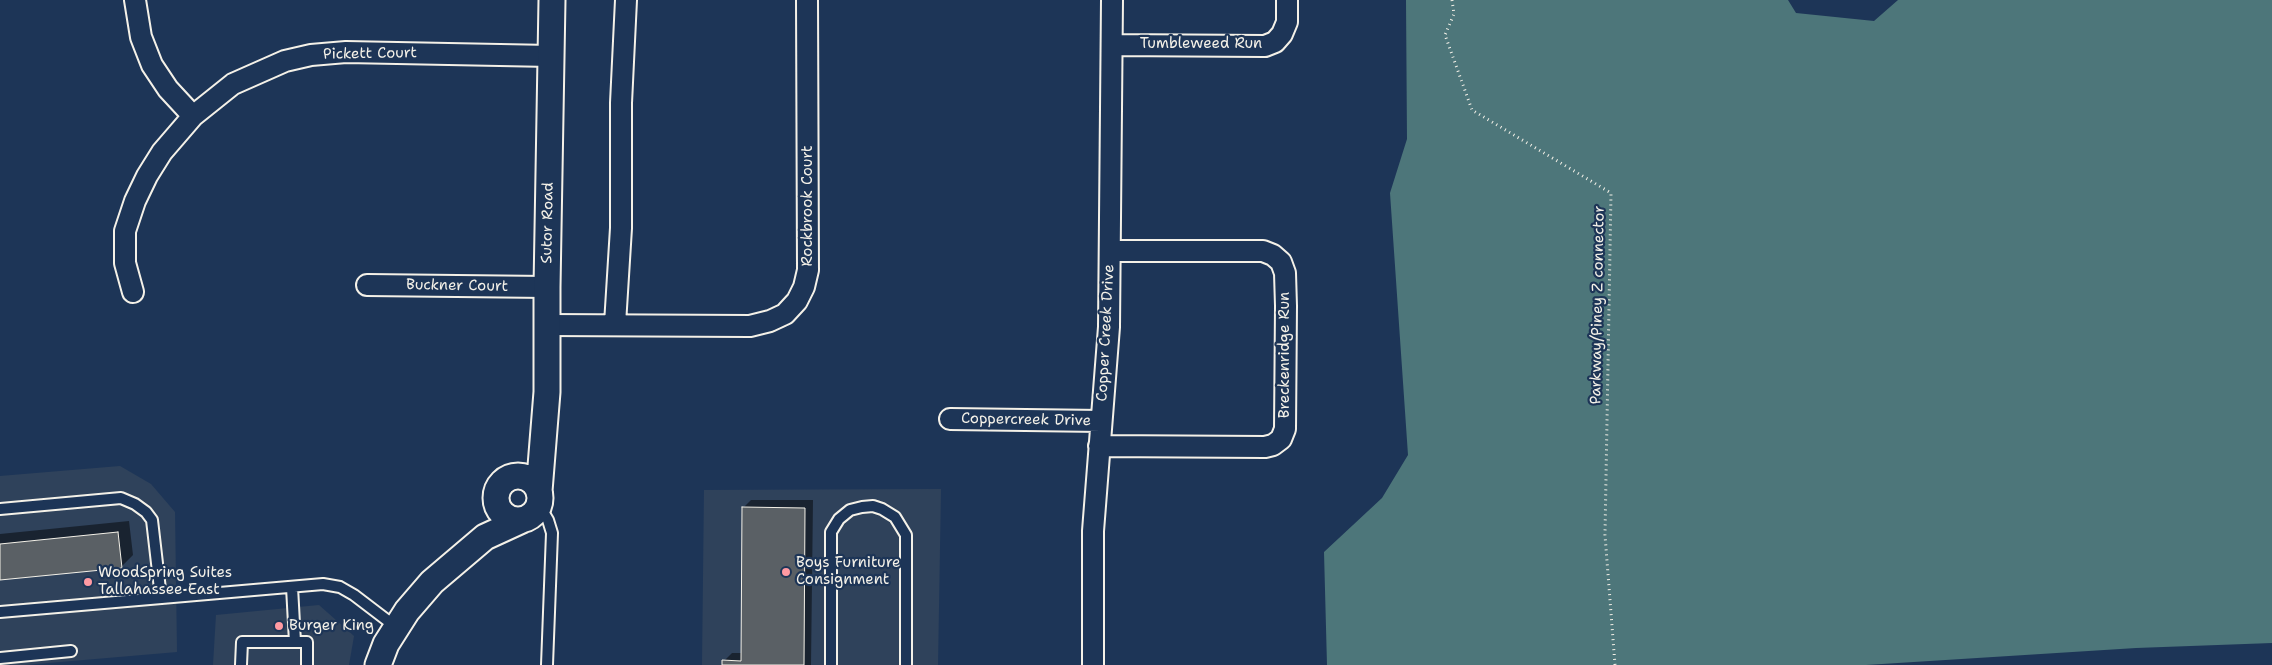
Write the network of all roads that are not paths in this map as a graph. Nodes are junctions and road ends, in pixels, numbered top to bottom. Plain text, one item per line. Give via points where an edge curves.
1 (135, 0) edge
2 (552, 0) edge
3 (626, 0) edge
4 (807, 0) edge
5 (1112, 0) edge
6 (1287, 0) edge
7 (1112, 45) junction
8 (551, 56) junction
9 (193, 116) junction
10 (1110, 250) junction
11 (368, 285) dead end
12 (546, 287) junction
13 (132, 292) dead end
14 (616, 324) junction
15 (546, 325) junction
16 (950, 419) dead end
17 (1101, 421) junction
18 (542, 446) junction
19 (1099, 446) junction
20 (514, 476) junction
21 (496, 499) junction
22 (533, 505) junction
23 (0, 509) edge
24 (461, 556) junction
25 (292, 587) junction
26 (161, 598) junction
27 (0, 612) edge
28 (396, 628) junction
29 (295, 642) junction
30 (71, 651) dead end
31 (0, 658) edge
32 (241, 665) edge
33 (307, 665) edge
34 (378, 665) edge
35 (547, 665) edge
36 (831, 665) edge
37 (906, 665) edge
38 (1093, 665) edge

1 - 9 street via 141,37 152,64 168,89
2 - 8 street, Sutor Road
3 - 14 street
4 - 14 street, Rockbrook Court via 808,270 796,301 785,314 750,326
5 - 7 street, Copper Creek Drive
6 - 7 street, Tumbleweed Run via 1287,22 1282,34 1265,46
7 - 10 street, Copper Creek Drive
8 - 9 street, Pickett Court via 346,52 311,55 285,61 233,84
8 - 12 street, Sutor Road
9 - 13 street, Pickett Court via 162,152 135,201 126,231 126,263
10 - 17 street, Copper Creek Drive via 1109,327
10 - 19 street, Breckenridge Run via 1262,250 1281,262 1285,273 1286,306 1285,430 1281,439 1265,446
11 - 12 street, Buckner Court
12 - 15 street, Sutor Road
14 - 15 street, Rockbrook Court
15 - 18 street, Sutor Road via 547,392
16 - 17 street, Coppercreek Drive
17 - 19 street, Copper Creek Drive
18 - 20 street
18 - 22 street, Sutor Road
19 - 38 street, Copper Creek Drive via 1093,531
20 - 21 street via 499,486
20 - 22 street via 530,480
21 - 22 street via 501,513 514,520
21 - 24 street via 482,528
22 - 24 street
22 - 35 lane via 548,520 552,533
23 - 26 lane via 121,498 135,504 152,520
24 - 28 street via 432,582
25 - 26 lane
25 - 28 lane via 323,584 340,587
25 - 29 lane
26 - 27 lane
28 - 34 street
29 - 32 lane via 242,642
29 - 33 lane via 307,642
30 - 31 lane
36 - 37 lane via 831,532 850,510 873,506 895,517 906,535

